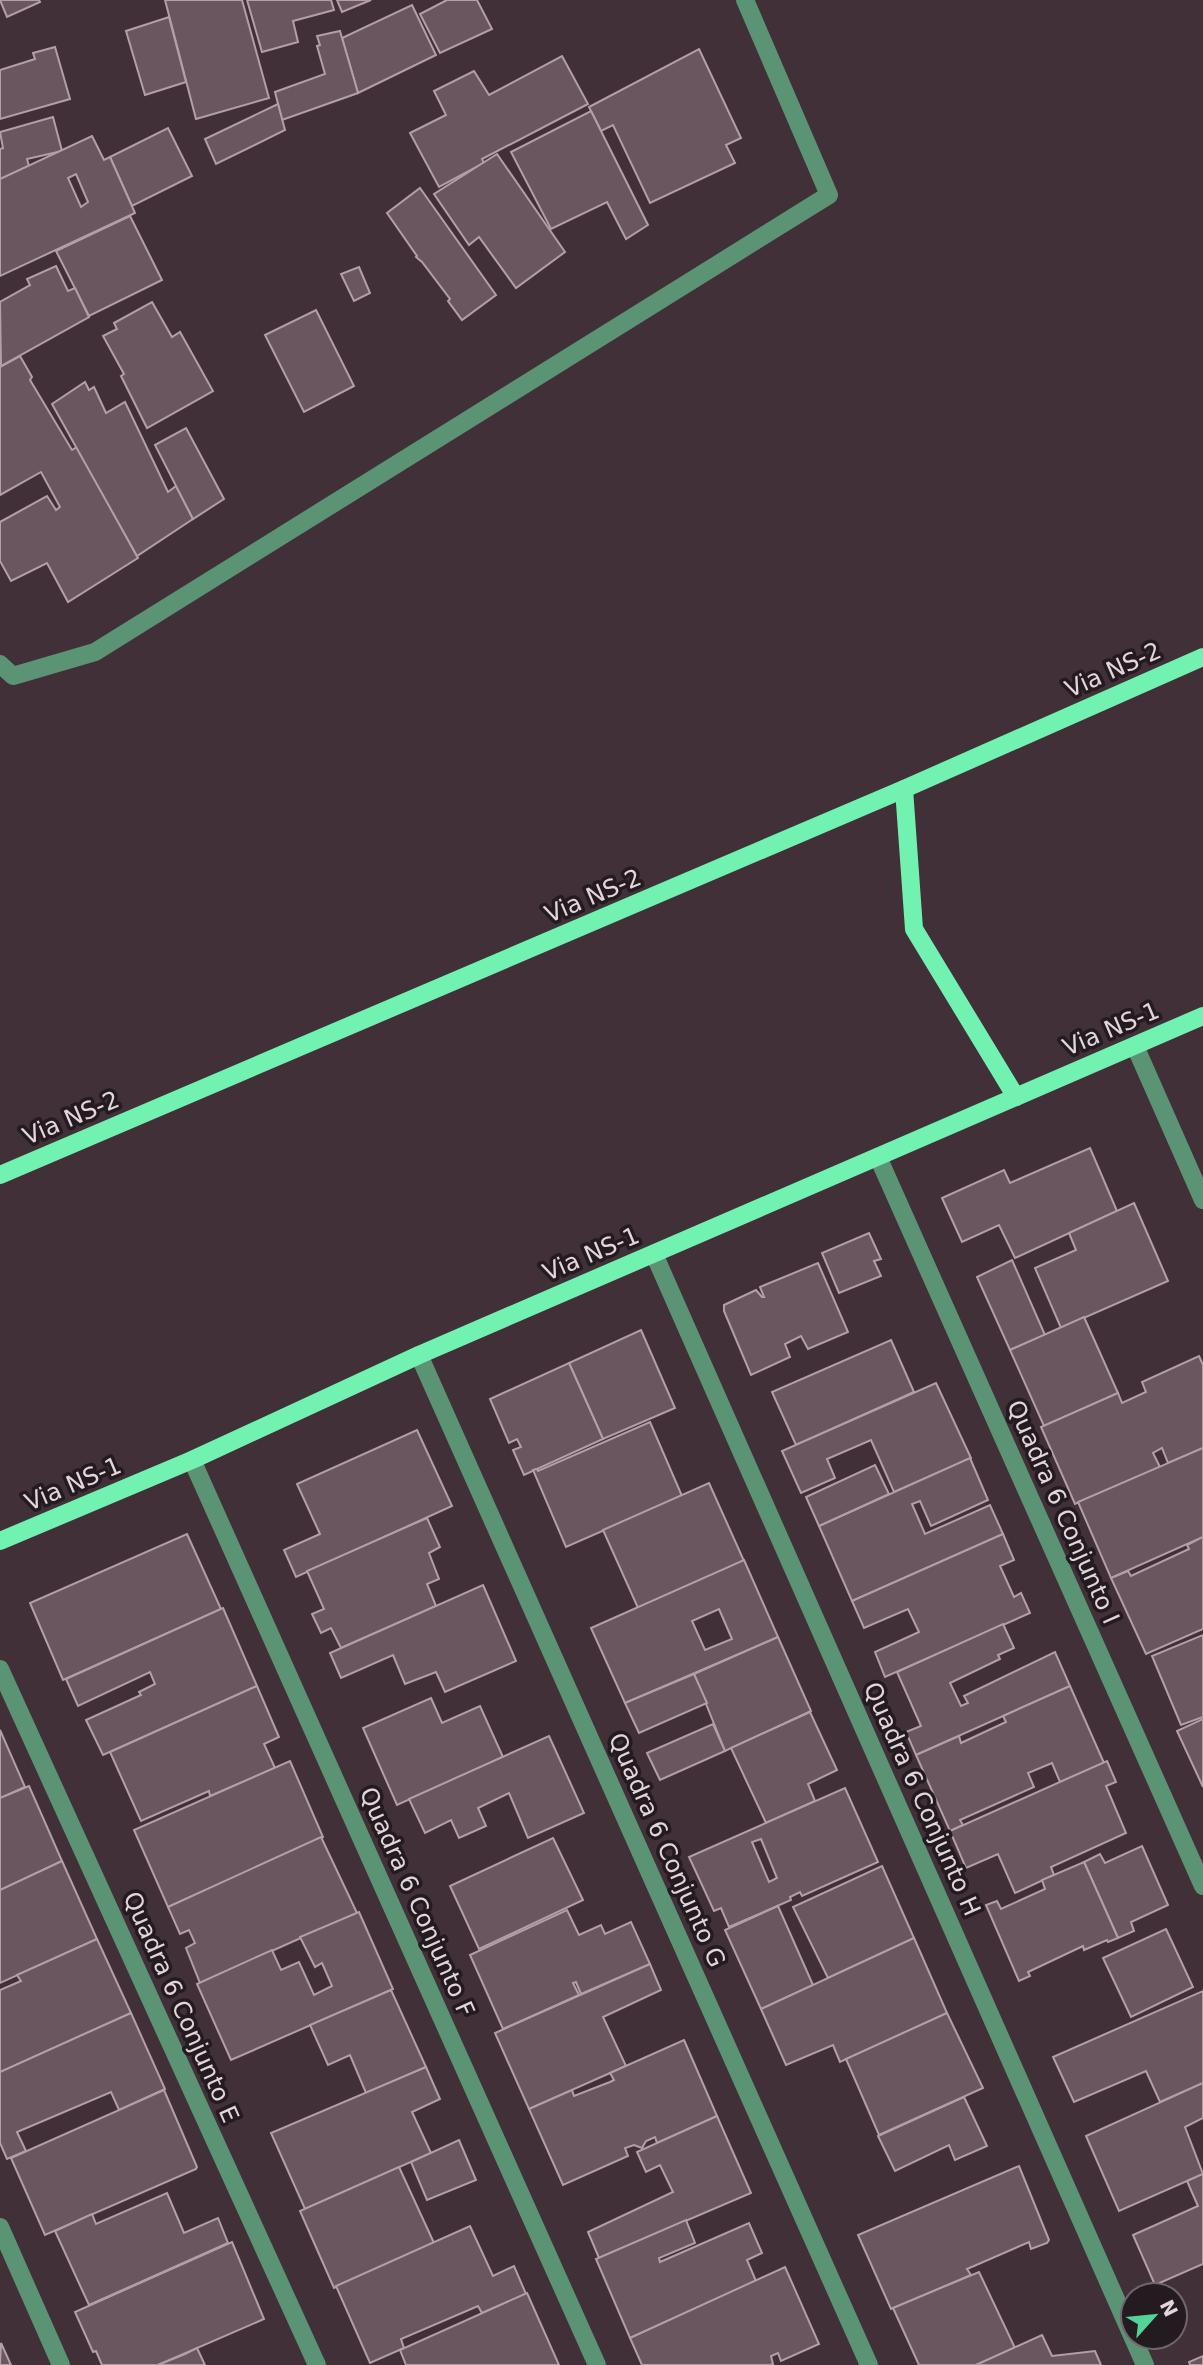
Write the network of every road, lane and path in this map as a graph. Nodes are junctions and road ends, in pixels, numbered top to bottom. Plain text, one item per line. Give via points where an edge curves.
1 (745, 0) edge
2 (1203, 657) edge
3 (0, 664) edge
4 (904, 789) junction
5 (1203, 1016) edge
6 (1135, 1046) junction
7 (1016, 1097) junction
8 (878, 1157) junction
9 (0, 1175) edge
10 (1203, 1200) edge
11 (654, 1254) junction
12 (419, 1355) junction
13 (192, 1460) junction
14 (0, 1541) edge
15 (0, 1669) edge
16 (1203, 1886) edge
17 (0, 2227) edge
18 (61, 2365) edge
19 (317, 2365) edge
20 (597, 2365) edge
21 (869, 2365) edge
22 (1145, 2365) edge

1 - 3 street via 829,195 95,652 13,676
2 - 4 main road, Via NS-2
4 - 7 main road via 914,929
4 - 9 main road, Via NS-2
5 - 6 main road, Via NS-1
6 - 7 main road, Via NS-1
6 - 10 street
7 - 8 main road, Via NS-1
8 - 11 main road, Via NS-1
8 - 16 street, Quadra 6 Conjunto I
11 - 12 main road, Via NS-1
11 - 22 street, Quadra 6 Conjunto H
12 - 13 main road, Via NS-1
12 - 21 street, Quadra 6 Conjunto G
13 - 14 main road, Via NS-1
13 - 20 street, Quadra 6 Conjunto F
15 - 19 street, Quadra 6 Conjunto E
17 - 18 street

